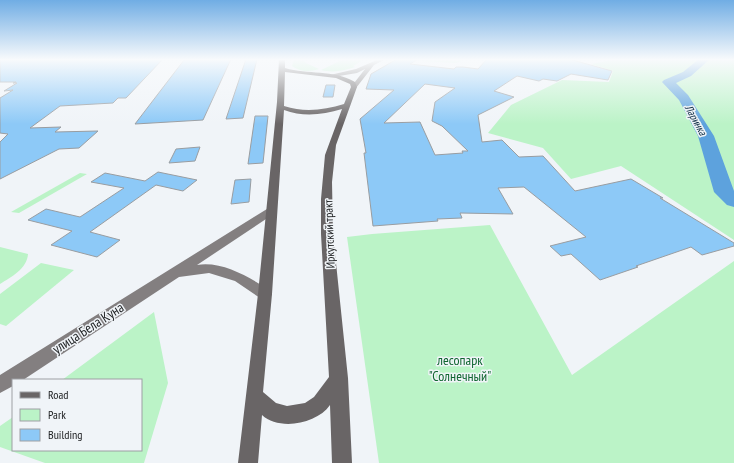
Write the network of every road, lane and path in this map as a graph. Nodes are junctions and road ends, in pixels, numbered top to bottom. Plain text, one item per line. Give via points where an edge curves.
1 (286, 81) edge
2 (351, 81) edge
3 (359, 81) edge
4 (281, 82) joint
5 (354, 87) junction
6 (347, 105) junction
7 (281, 107) junction
8 (271, 211) junction
9 (177, 272) junction
10 (266, 294) junction
11 (339, 378) junction
12 (0, 385) edge
13 (254, 396) junction
14 (248, 463) edge
15 (342, 463) edge

1 - 4 main road
2 - 5 main road
3 - 5 main road
4 - 7 main road
5 - 6 main road, Иркутский тракт
6 - 7 main road via 318,112
6 - 11 main road, Иркутский тракт via 332,147 327,182 327,233
7 - 8 main road
8 - 9 main road, улица Бела Куна
8 - 10 main road
9 - 10 main road, улица Бела Куна via 209,268 240,278
9 - 12 main road, улица Бела Куна
10 - 13 main road
11 - 13 main road via 321,403 308,412 287,415 271,411
11 - 15 main road, Иркутский тракт
13 - 14 main road

